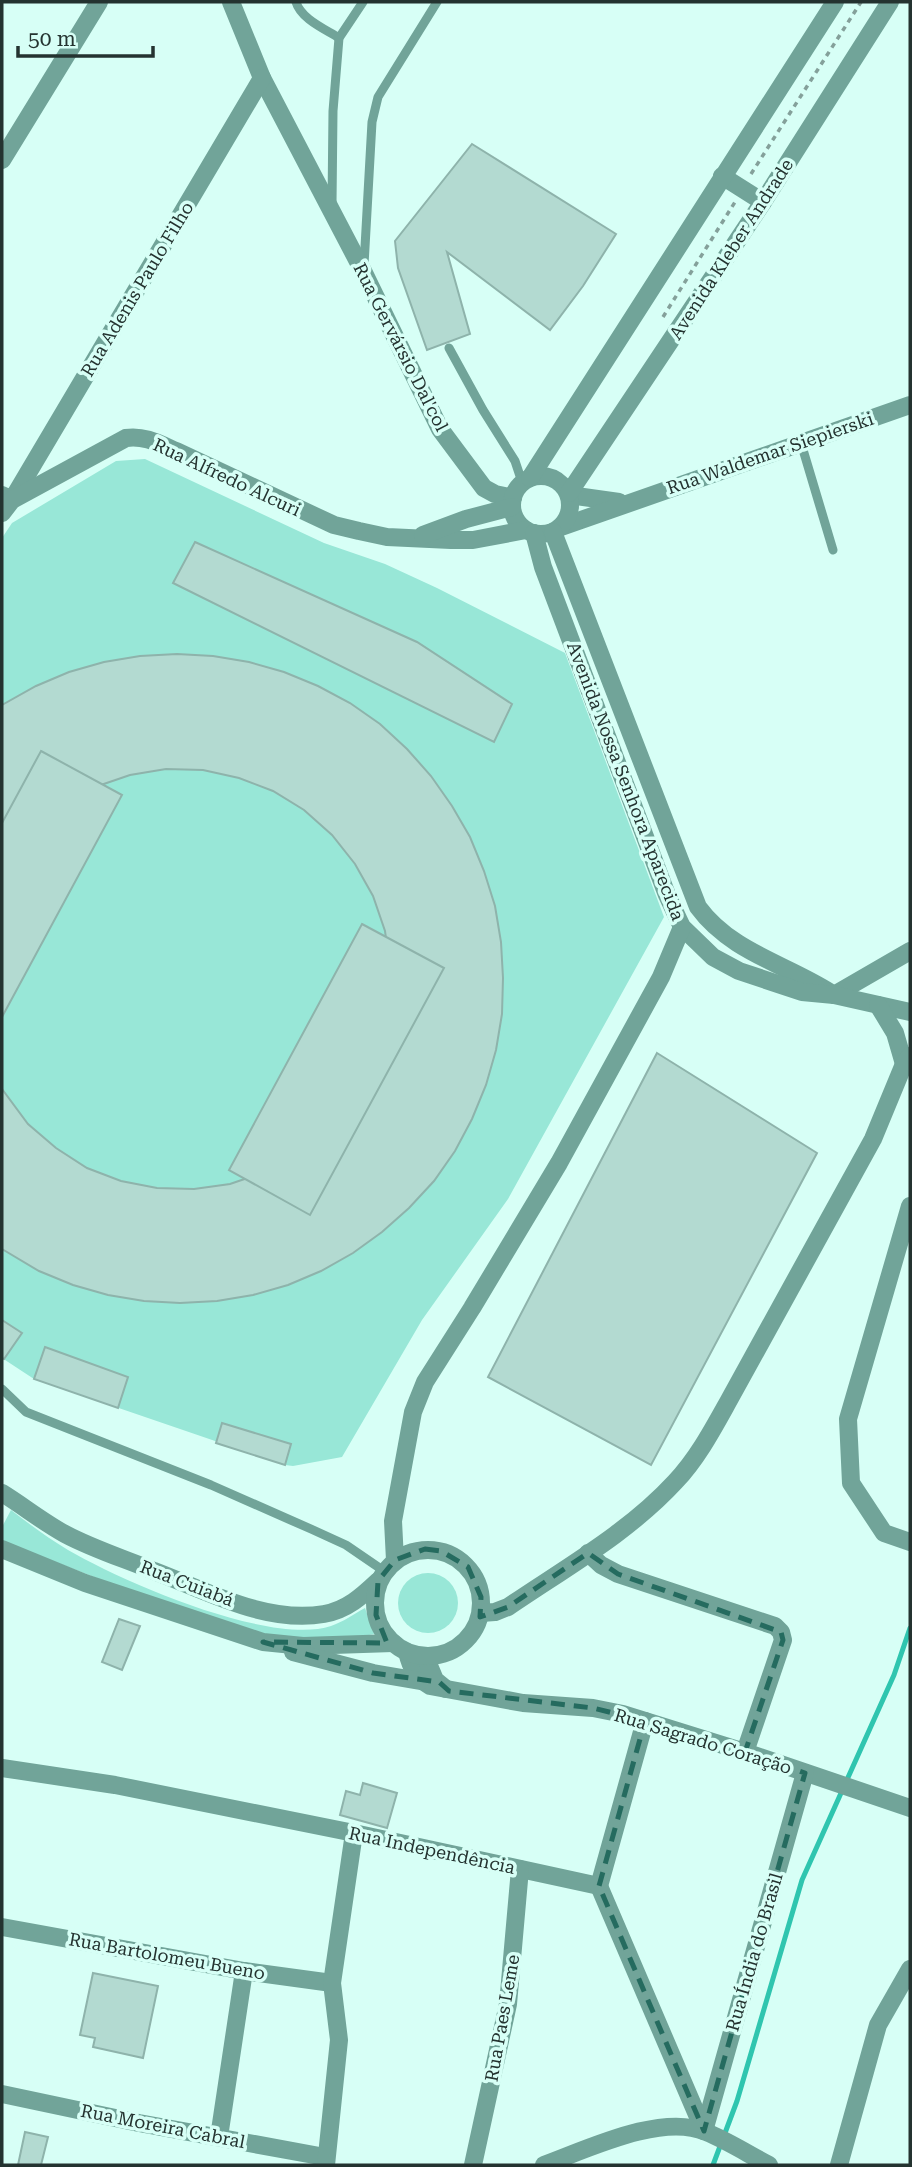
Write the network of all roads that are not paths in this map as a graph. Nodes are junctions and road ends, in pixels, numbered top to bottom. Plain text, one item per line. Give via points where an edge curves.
1 (99, 2) edge
2 (231, 2) edge
3 (296, 2) edge
4 (363, 2) edge
5 (437, 2) edge
6 (835, 2) edge
7 (890, 2) edge
8 (339, 38) junction
9 (262, 78) junction
10 (2, 160) edge
11 (722, 176) junction
12 (763, 202) junction
13 (331, 209) junction
14 (364, 273) junction
15 (449, 348) dead end
16 (910, 405) edge
17 (801, 443) junction
18 (519, 491) junction
19 (569, 494) junction
20 (629, 501) junction
21 (5, 503) edge
22 (557, 530) junction
23 (530, 532) junction
24 (413, 538) junction
25 (833, 550) dead end
26 (682, 927) junction
27 (910, 951) edge
28 (834, 995) junction
29 (878, 1005) junction
30 (910, 1012) edge
31 (907, 1060) edge
32 (910, 1206) edge
33 (2, 1389) edge
34 (2, 1493) edge
35 (910, 1542) edge
36 (2, 1549) edge
37 (588, 1553) junction
38 (386, 1571) junction
39 (481, 1613) junction
40 (263, 1642) junction
41 (400, 1648) junction
42 (425, 1656) junction
43 (420, 1681) junction
44 (449, 1691) junction
45 (645, 1721) junction
46 (745, 1752) junction
47 (2, 1768) edge
48 (805, 1773) junction
49 (910, 1808) edge
50 (354, 1833) junction
51 (520, 1868) junction
52 (599, 1886) junction
53 (2, 1927) edge
54 (910, 1969) edge
55 (244, 1970) junction
56 (332, 1983) junction
57 (2, 2095) edge
58 (704, 2131) junction
59 (219, 2137) junction
60 (325, 2161) edge
61 (473, 2165) edge
62 (544, 2165) edge
63 (769, 2165) edge
64 (839, 2165) edge

1 - 10 street
2 - 9 street, Rua Gervársio Dal'col
3 - 8 lane via 306,16
4 - 8 lane
5 - 14 lane via 378,97 372,122
6 - 11 street
7 - 12 street, Avenida Kleber Andrade
8 - 13 lane, Rua Gervársio Dal'col
9 - 13 street, Rua Gervársio Dal'col
9 - 21 street, Rua Adenis Paulo Filho
11 - 12 street
11 - 18 street
12 - 19 street, Avenida Kleber Andrade
13 - 14 street, Rua Gervársio Dal'col
14 - 18 street, Rua Gervársio Dal'col via 440,429 484,488 495,494
15 - 18 lane via 514,461
16 - 17 street, Rua Waldemar Siepierski
17 - 20 street, Rua Waldemar Siepierski
17 - 25 lane
18 - 19 street via 548,476
18 - 23 street via 519,524
18 - 24 street, Rua Alfredo Alcuri via 466,519
19 - 20 street, Rua Waldemar Siepierski
19 - 22 street via 570,512
20 - 22 street, Rua Waldemar Siepierski
21 - 24 street, Rua Alfredo Alcuri via 135,437 165,446 334,526
22 - 23 street
22 - 28 street, Avenida Nossa Senhora Aparecida via 698,907 737,944
23 - 24 street, Rua Alfredo Alcuri via 473,540
23 - 26 street, Avenida Nossa Senhora Aparecida
26 - 28 street, Avenida Nossa Senhora Aparecida via 713,957 739,971 802,992
26 - 38 street via 661,977 559,1163 425,1382 413,1412
27 - 28 street
28 - 29 street
29 - 30 street
29 - 31 street
31 - 37 street via 873,1139 705,1442 678,1480 646,1511
32 - 35 street via 848,1419 851,1483 884,1532
33 - 38 lane via 26,1412 211,1485 346,1545
34 - 38 street, Rua Cuiabá via 94,1547 278,1614 302,1616 342,1609
36 - 40 street, Rua Cuiabá via 85,1583
37 - 39 street via 508,1607
37 - 46 street via 618,1574 775,1626 780,1632 783,1640
38 - 39 street via 409,1552 425,1549 456,1557 477,1581
38 - 41 street via 374,1598 376,1615 382,1630
39 - 42 street via 467,1640 441,1655
40 - 41 street, Rua Cuiabá
40 - 43 street, Rua Sagrado Coração via 373,1674
41 - 42 street
41 - 43 street
42 - 44 street via 435,1680
43 - 44 street, Rua Sagrado Coração
44 - 45 street, Rua Sagrado Coração via 593,1708
45 - 46 street, Rua Sagrado Coração
45 - 52 street
46 - 48 street, Rua Sagrado Coração
47 - 50 street, Rua Independência via 115,1785
48 - 49 street, Rua Sagrado Coração
48 - 58 street, Rua Índia do Brasil
50 - 51 street, Rua Independência
50 - 56 street
51 - 52 street, Rua Independência
51 - 61 street, Rua Paes Leme via 508,2004
52 - 58 street
53 - 55 street, Rua Bartolomeu Bueno
54 - 64 street via 878,2025
55 - 56 street, Rua Bartolomeu Bueno
55 - 59 street
56 - 60 street via 339,2040
57 - 59 street, Rua Moreira Cabral
58 - 62 street via 679,2128 629,2133
58 - 63 street
59 - 60 street, Rua Moreira Cabral

